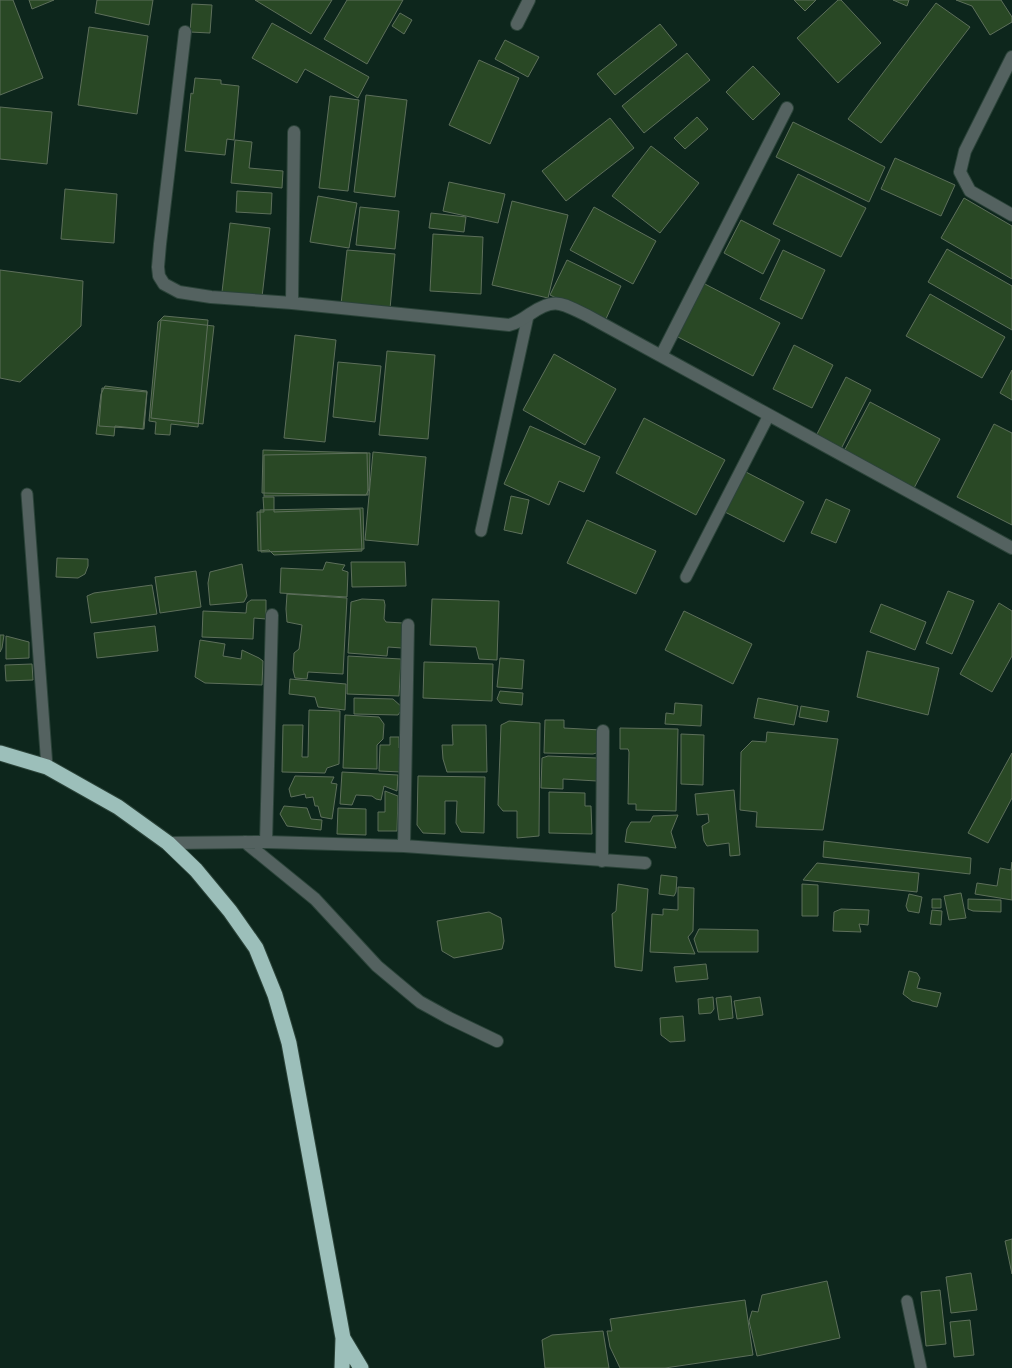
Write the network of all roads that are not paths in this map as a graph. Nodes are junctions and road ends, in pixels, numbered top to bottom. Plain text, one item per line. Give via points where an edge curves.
1 (529, 0) edge
2 (517, 24) dead end
3 (185, 32) dead end
4 (1012, 57) edge
5 (787, 108) dead end
6 (294, 132) dead end
7 (1012, 215) edge
8 (292, 303) junction
9 (528, 316) junction
10 (661, 356) junction
11 (770, 415) junction
12 (28, 494) dead end
13 (481, 531) dead end
14 (1012, 548) edge
15 (686, 576) dead end
16 (272, 615) dead end
17 (408, 625) dead end
18 (603, 731) dead end
19 (0, 754) edge
20 (47, 767) junction
21 (245, 842) junction
22 (266, 842) junction
23 (168, 843) junction
24 (404, 846) junction
25 (602, 861) junction
26 (645, 863) dead end
27 (498, 1041) dead end
28 (907, 1302) dead end
29 (343, 1338) junction
30 (342, 1368) edge
31 (361, 1368) edge
32 (921, 1368) edge

1 - 2 street
3 - 8 street via 159,276 164,284 179,292
4 - 7 street via 965,151 960,172 970,191
5 - 10 street
6 - 8 street
8 - 9 street via 509,325
9 - 10 street via 541,306 561,303
9 - 13 lane
10 - 11 street
11 - 14 street
11 - 15 lane
12 - 20 lane
16 - 22 street
17 - 24 street
18 - 25 street
19 - 20 highway
20 - 23 highway via 118,806
21 - 22 street
21 - 23 street
21 - 27 street via 315,899 377,966 420,1002
22 - 24 street
23 - 29 highway via 230,911 256,948 275,995 289,1042
24 - 25 street
25 - 26 street
28 - 32 lane
29 - 30 highway
29 - 31 highway

